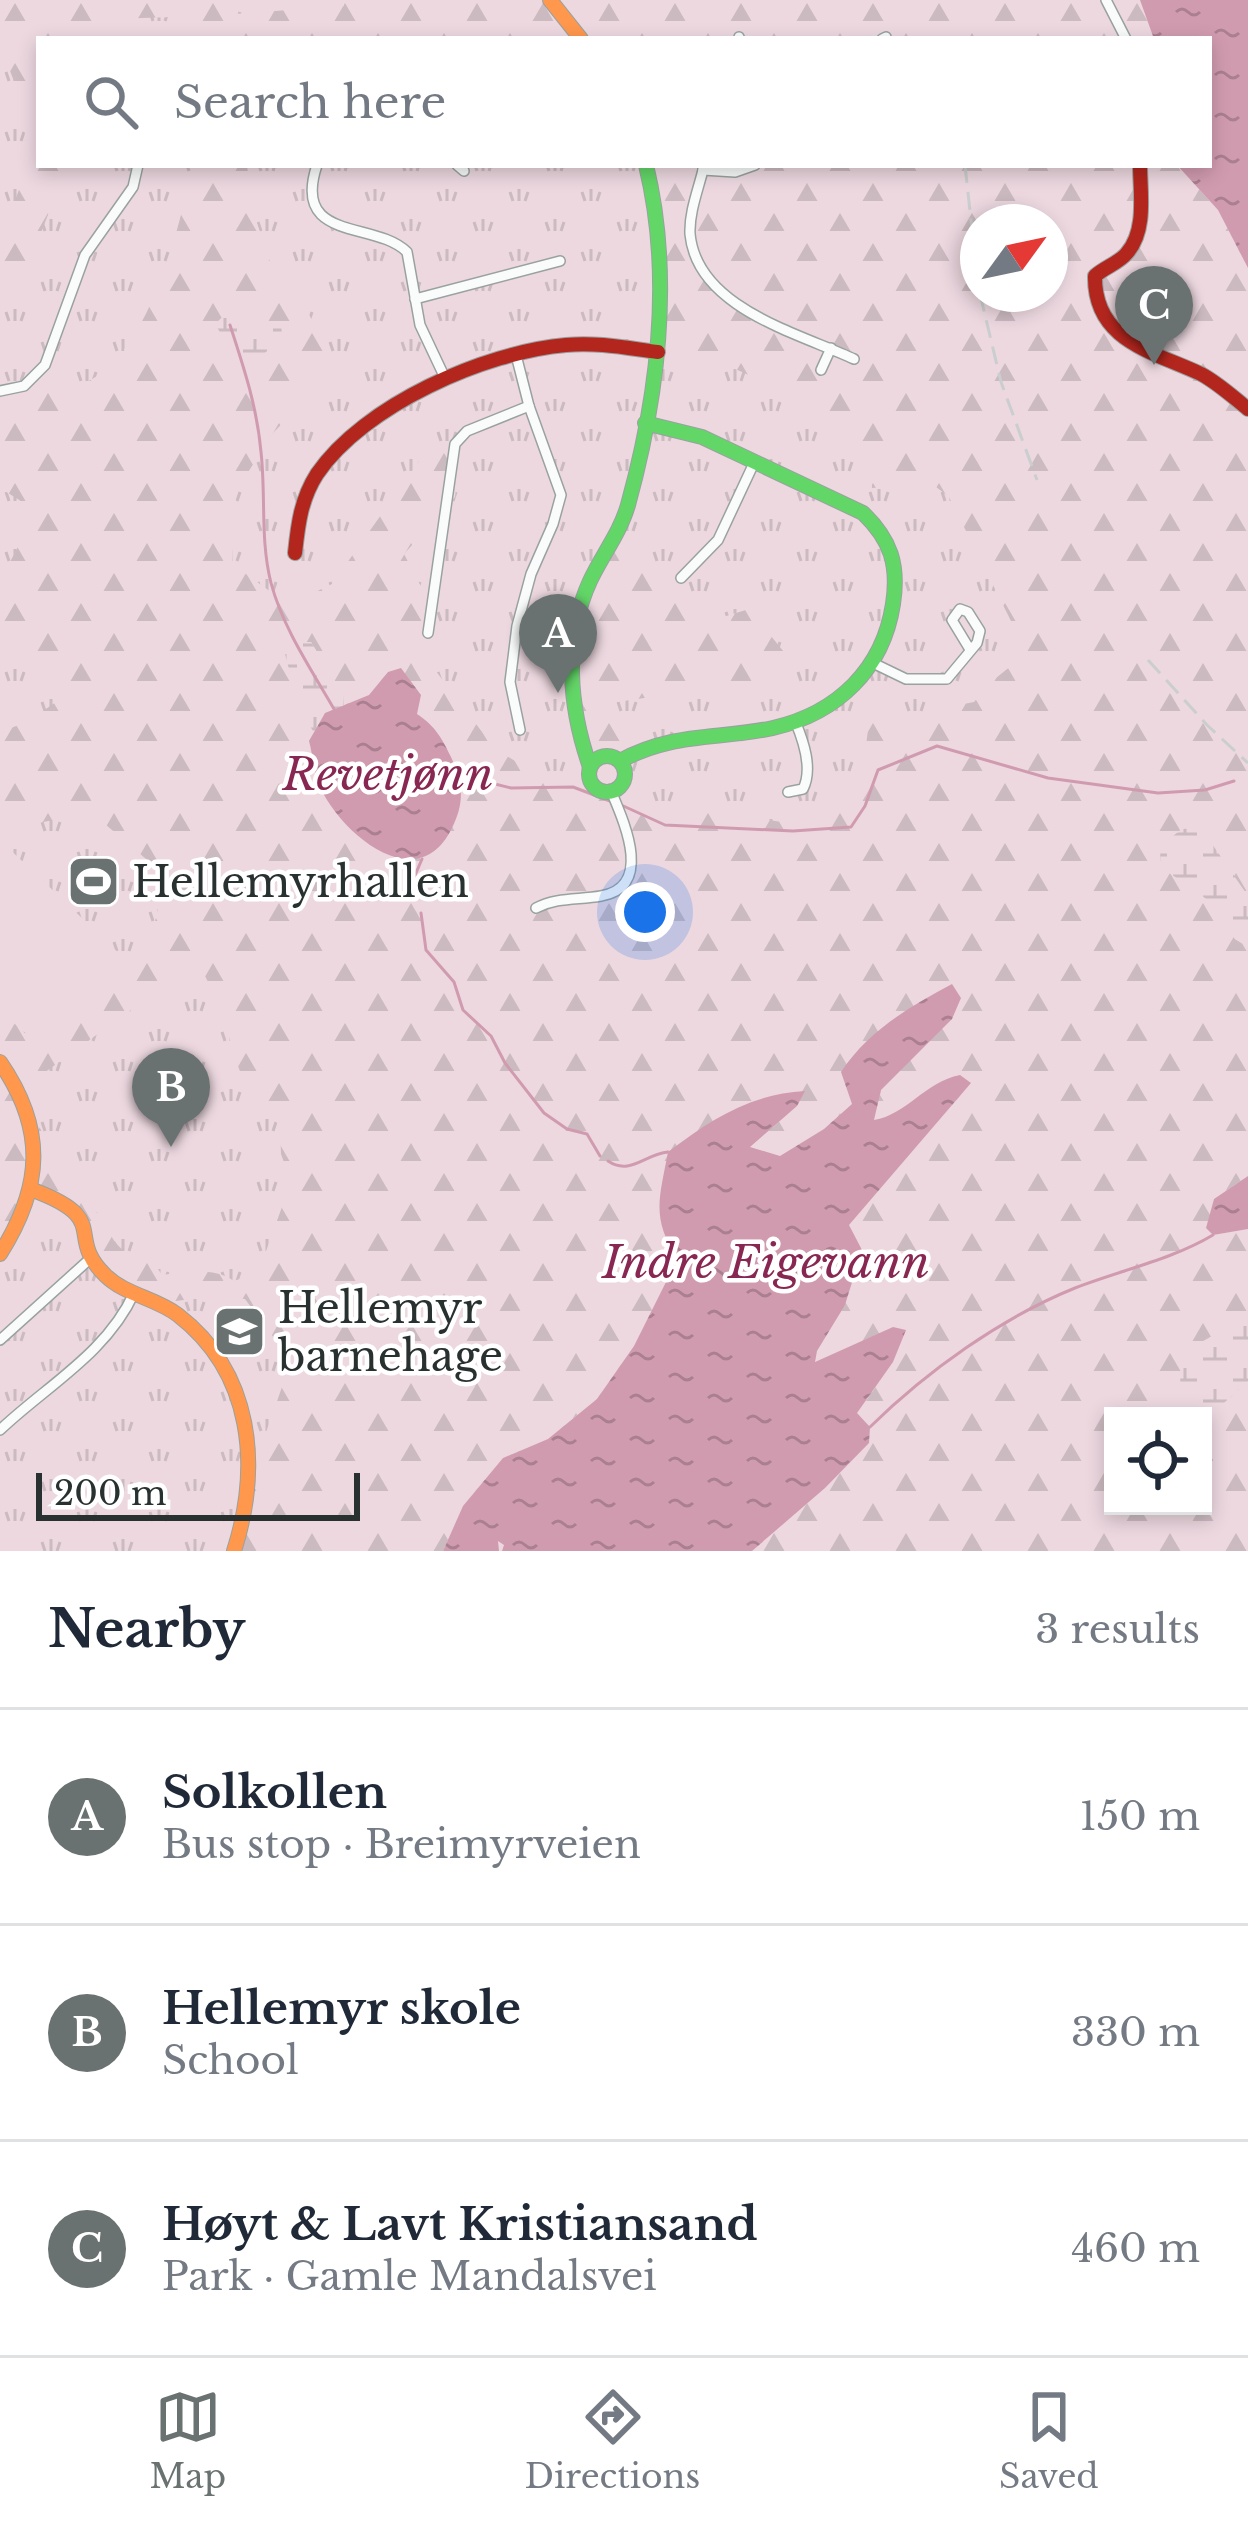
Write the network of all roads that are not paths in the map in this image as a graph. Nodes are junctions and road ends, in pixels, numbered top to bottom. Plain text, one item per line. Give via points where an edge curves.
1 (550, 0) edge
2 (1106, 0) edge
3 (579, 36) edge
4 (1124, 36) edge
5 (137, 168) edge
6 (316, 168) edge
7 (647, 168) edge
8 (703, 168) edge
9 (709, 168) edge
10 (746, 168) edge
11 (1140, 168) edge
12 (560, 261) dead end
13 (415, 299) junction
14 (831, 348) junction
15 (658, 352) junction
16 (516, 355) junction
17 (854, 359) dead end
18 (821, 370) dead end
19 (446, 378) junction
20 (0, 391) edge
21 (529, 406) junction
22 (1248, 409) edge
23 (645, 423) junction
24 (754, 463) junction
25 (295, 554) dead end
26 (681, 578) dead end
27 (428, 633) dead end
28 (969, 648) dead end
29 (875, 664) junction
30 (580, 720) junction
31 (795, 722) junction
32 (520, 730) dead end
33 (613, 758) junction
34 (590, 767) junction
35 (611, 791) junction
36 (788, 792) dead end
37 (536, 908) dead end
38 (0, 1062) edge
39 (33, 1190) junction
40 (0, 1254) edge
41 (92, 1256) junction
42 (134, 1293) junction
43 (0, 1340) edge
44 (0, 1430) edge
45 (234, 1551) edge

1 - 3 street
2 - 4 street
5 - 20 street via 133,187 85,255 45,364 24,386
6 - 13 street via 313,194 322,215 340,229 402,246
7 - 15 street via 662,248
8 - 14 street via 690,227 705,274 744,308
9 - 10 street
11 - 22 street via 1135,236 1124,256 1095,276 1096,309 1116,331
12 - 13 street
13 - 19 street
14 - 17 street
14 - 18 street
15 - 16 street via 587,343
15 - 23 street
16 - 19 street
16 - 21 street
19 - 25 street via 336,449 293,529
21 - 27 street via 467,431 455,444
21 - 32 street via 561,494 518,626 510,682
23 - 24 street via 701,434
23 - 30 street via 625,517 575,629
24 - 26 street via 718,540
24 - 29 street via 848,501 882,531 897,592
28 - 29 street via 942,681 899,677
29 - 31 street
30 - 33 street
30 - 34 street
31 - 33 street via 674,736
31 - 36 street via 807,779
33 - 34 street
33 - 35 street via 625,770
34 - 35 street via 592,784
35 - 37 street via 632,854 626,881 609,894
38 - 39 street via 27,1108
39 - 40 street
39 - 41 street via 78,1210
41 - 42 street via 104,1275
41 - 43 street
42 - 44 street via 85,1357
42 - 45 street via 193,1328 242,1406 251,1489

